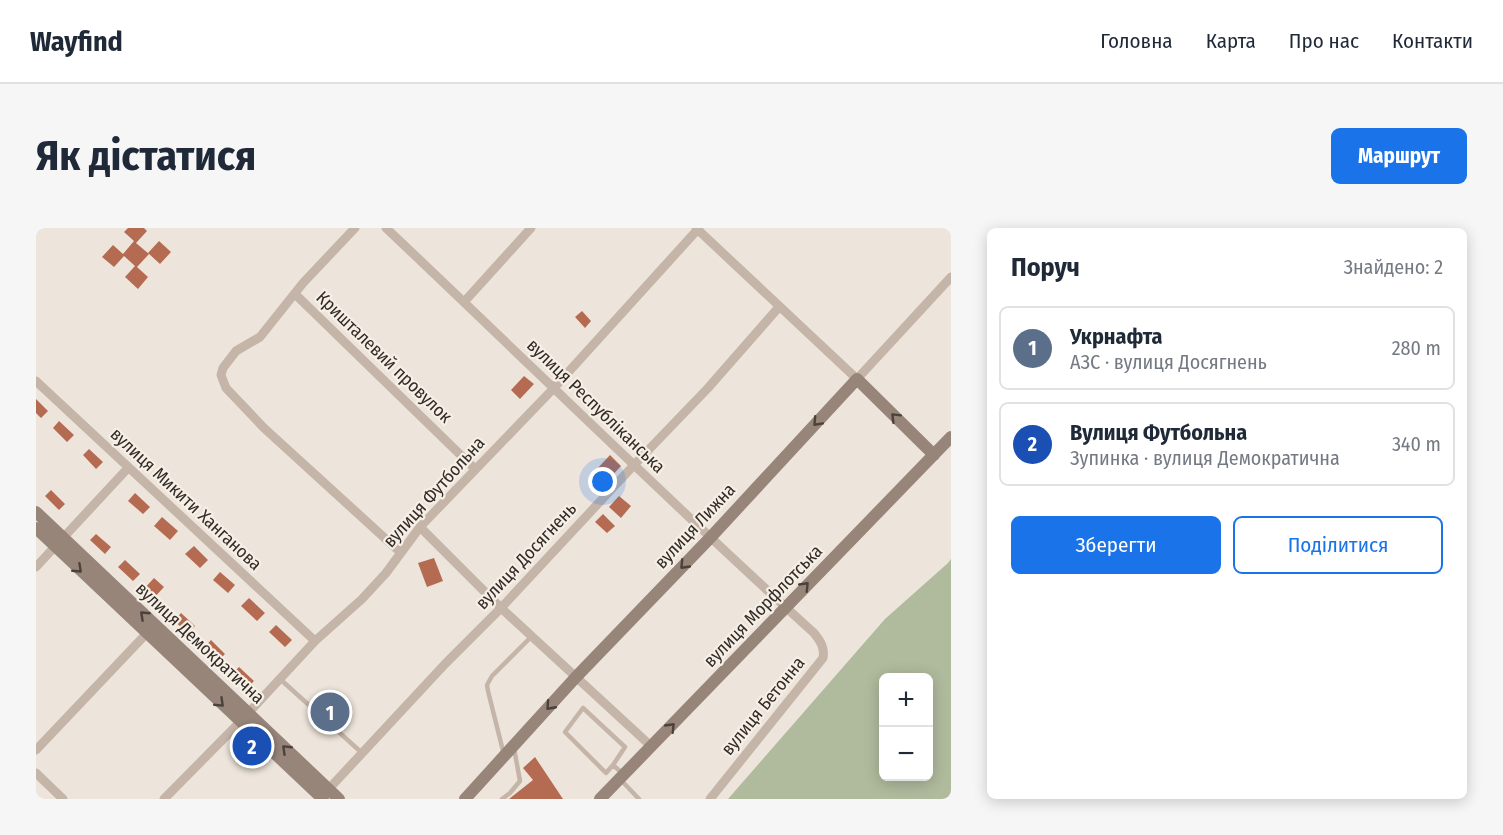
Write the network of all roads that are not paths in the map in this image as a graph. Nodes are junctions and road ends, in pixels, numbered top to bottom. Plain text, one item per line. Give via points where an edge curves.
1 (355, 228) edge
2 (386, 228) edge
3 (531, 228) edge
4 (698, 229) edge
5 (951, 277) edge
6 (295, 294) junction
7 (464, 302) junction
8 (780, 307) junction
9 (857, 379) junction
10 (36, 381) edge
11 (553, 389) junction
12 (951, 437) edge
13 (934, 455) junction
14 (634, 465) junction
15 (128, 468) junction
16 (476, 469) junction
17 (36, 512) edge
18 (420, 527) junction
19 (36, 528) edge
20 (710, 538) junction
21 (59, 543) junction
22 (400, 552) junction
23 (36, 567) edge
24 (501, 608) junction
25 (785, 608) junction
26 (147, 633) junction
27 (532, 636) junction
28 (315, 641) junction
29 (576, 677) junction
30 (280, 678) junction
31 (244, 717) junction
32 (514, 746) junction
33 (652, 747) junction
34 (36, 750) edge
35 (362, 753) junction
36 (505, 755) junction
37 (613, 765) junction
38 (36, 773) edge
39 (622, 777) junction
40 (323, 796) edge
41 (63, 799) edge
42 (164, 799) edge
43 (339, 799) edge
44 (465, 799) edge
45 (501, 799) edge
46 (600, 799) edge
47 (639, 799) edge
48 (710, 799) edge

1 - 6 street
2 - 7 street, вулиця Республіканська
3 - 7 street
4 - 8 street
4 - 11 street, вулиця Футбольна
5 - 9 street, вулиця Лижна
6 - 16 street, Кришталевий провулок
6 - 22 street via 260,337 236,351 223,368 221,375 226,388 264,428
7 - 11 street, вулиця Республіканська
8 - 9 street
8 - 14 street, вулиця Досягнень
13 -> 9 street
9 -> 20 street, вулиця Лижна
10 - 15 street, вулиця Микити Ханганова
11 - 14 street, вулиця Республіканська
11 - 16 street, вулиця Футбольна
12 - 13 street, вулиця Морфлотська
25 -> 13 street, вулиця Морфлотська
14 - 20 street, вулиця Республіканська
14 - 24 street, вулиця Досягнень
15 - 21 street
15 - 28 street, вулиця Микити Ханганова
16 - 18 street, вулиця Футбольна
17 - 21 street, вулиця Демократична
18 - 22 street, вулиця Футбольна
18 - 24 street
19 - 21 street, вулиця Демократична
20 - 25 street, вулиця Республіканська
20 -> 29 street, вулиця Лижна
21 - 23 street
21 -> 26 street, вулиця Демократична
31 -> 21 street, вулиця Демократична
22 - 28 street, вулиця Футбольна via 362,599
24 - 27 street
24 - 35 street, вулиця Досягнень
33 -> 25 street, вулиця Морфлотська
25 - 48 street, вулиця Бетонна via 820,641 823,658
26 -> 31 street, вулиця Демократична
26 - 34 street
27 - 29 street
27 - 36 lane via 487,685
28 - 30 street, вулиця Футбольна
29 -> 32 street, вулиця Лижна
29 - 33 street
30 - 31 street, вулиця Футбольна
30 - 35 lane
31 - 40 street, вулиця Демократична
31 - 42 street, вулиця Футбольна
32 - 36 street, вулиця Лижна
32 - 45 lane via 520,781
33 - 39 street, вулиця Морфлотська
35 - 40 street, вулиця Досягнень
36 - 44 street, вулиця Лижна
37 - 37 lane via 606,773 565,732 583,708 625,747
37 - 39 lane
38 - 41 street
39 - 46 street, вулиця Морфлотська
39 - 47 lane
40 - 43 street, вулиця Демократична

